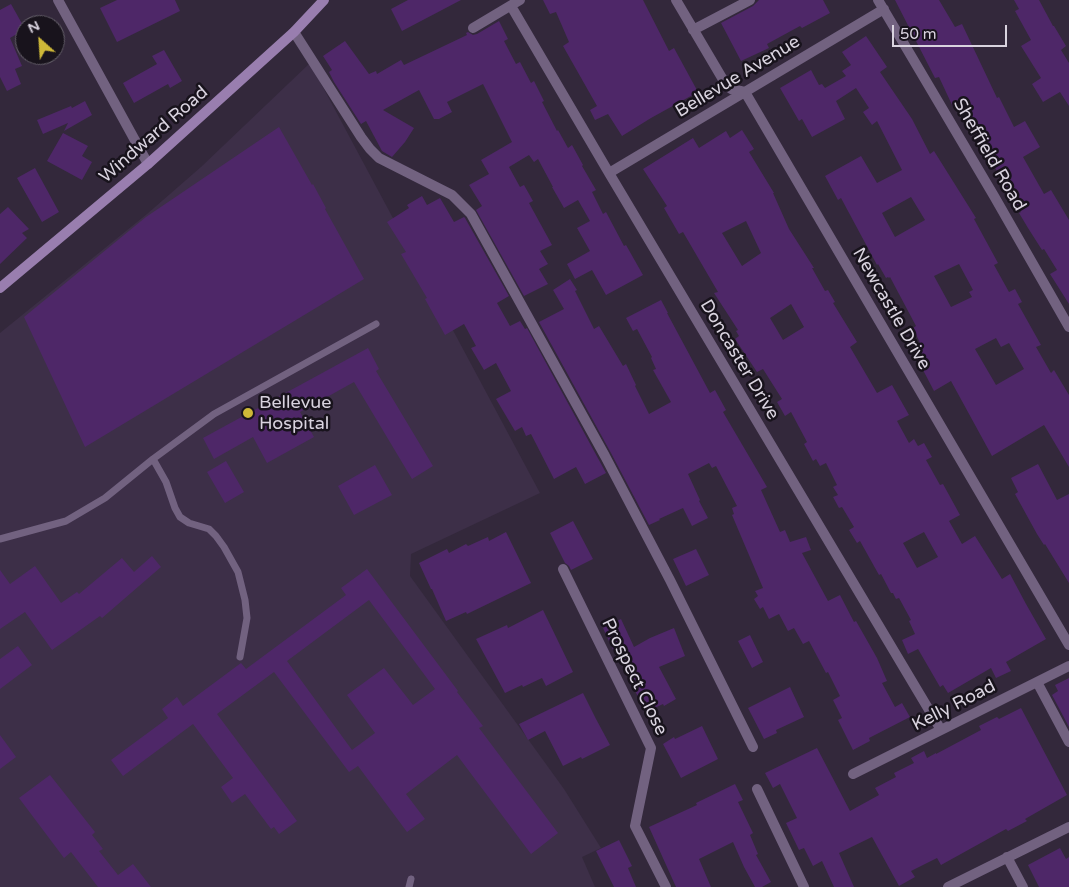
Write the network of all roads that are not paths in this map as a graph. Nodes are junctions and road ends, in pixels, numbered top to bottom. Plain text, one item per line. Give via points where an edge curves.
1 (58, 0) edge
2 (324, 0) edge
3 (676, 0) edge
4 (750, 0) edge
5 (516, 3) edge
6 (881, 4) edge
7 (473, 28) dead end
8 (693, 30) junction
9 (294, 32) junction
10 (745, 92) junction
11 (148, 164) junction
12 (609, 173) junction
13 (2, 283) edge
14 (376, 324) dead end
15 (1069, 327) edge
16 (153, 459) junction
17 (0, 539) edge
18 (563, 569) dead end
19 (1069, 645) edge
20 (240, 657) dead end
21 (1069, 666) edge
22 (1037, 682) junction
23 (941, 730) junction
24 (1069, 742) edge
25 (753, 747) dead end
26 (853, 774) dead end
27 (757, 789) dead end
28 (1069, 827) edge
29 (1007, 857) junction
30 (411, 879) dead end
31 (409, 887) edge
32 (666, 887) edge
33 (804, 887) edge
34 (948, 887) edge
35 (1023, 887) edge

1 - 11 street
2 - 9 main road, Windward Road
3 - 8 street
4 - 8 street
5 - 7 street, Doncaster Drive
5 - 12 street, Doncaster Drive
6 - 10 street, Bellevue Avenue
6 - 15 street, Sheffield Road
8 - 10 street via 725,83 731,89
9 - 11 main road, Windward Road
9 - 25 street via 370,149 379,158 452,195 471,214 670,580
10 - 12 street, Bellevue Avenue
10 - 19 street, Newcastle Drive
11 - 13 main road, Windward Road
12 - 23 street, Doncaster Drive
14 - 16 lane via 214,414
16 - 17 lane via 105,498 66,521
16 - 20 lane via 180,517 209,529 238,572 247,618
18 - 32 street, Prospect Close via 651,748 635,826
21 - 22 street, Kelly Road
22 - 23 street, Kelly Road
22 - 24 street
23 - 26 street, Kelly Road
27 - 33 street
28 - 29 street
29 - 34 street
29 - 35 street
30 - 31 lane

